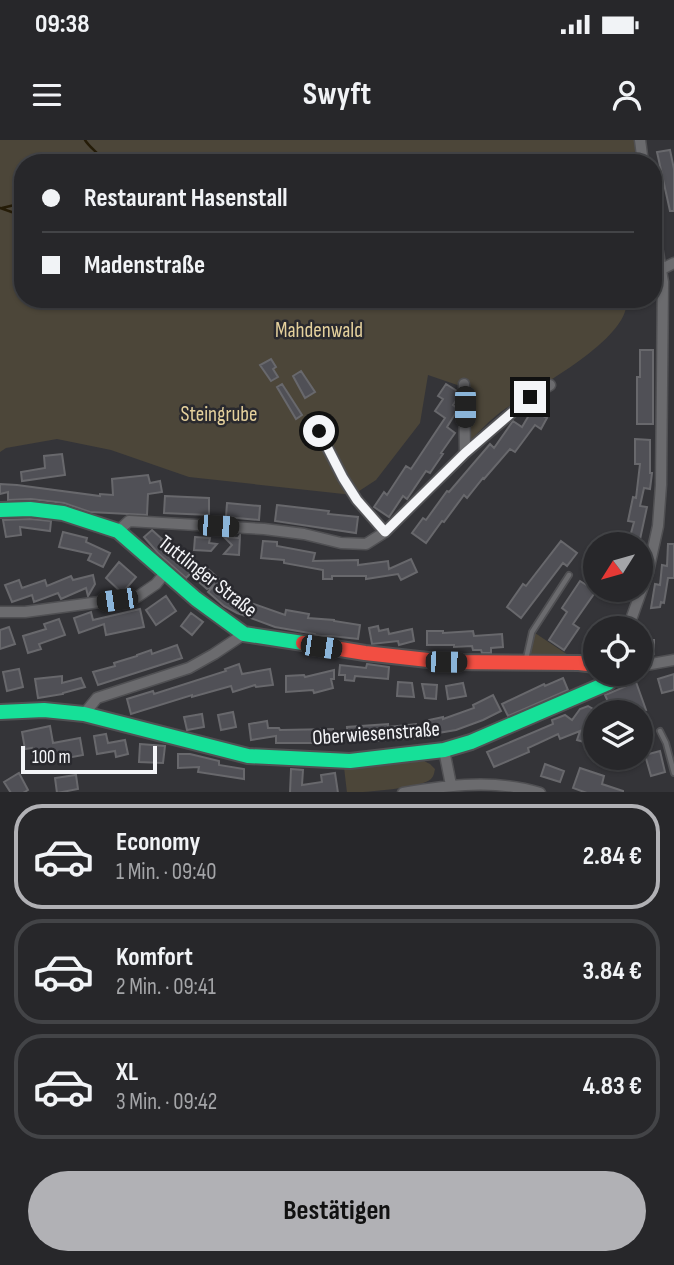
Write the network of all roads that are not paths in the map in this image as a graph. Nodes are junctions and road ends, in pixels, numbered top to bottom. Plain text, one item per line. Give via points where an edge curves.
1 (662, 278) edge
2 (464, 384) dead end
3 (550, 385) dead end
4 (319, 431) dead end
5 (465, 453) junction
6 (0, 510) edge
7 (118, 531) junction
8 (385, 532) junction
9 (165, 573) junction
10 (569, 575) dead end
11 (0, 612) edge
12 (632, 616) edge
13 (244, 634) junction
14 (674, 660) edge
15 (525, 663) junction
16 (583, 664) edge
17 (653, 664) edge
18 (599, 686) edge
19 (0, 712) edge
20 (84, 714) junction
21 (660, 731) dead end
22 (444, 750) junction
23 (674, 773) edge
24 (452, 785) junction
25 (409, 792) edge
26 (537, 792) edge

1 - 12 street via 662,485 648,572
2 - 5 street
3 - 5 street
4 - 8 street via 357,500
5 - 8 street
6 - 7 street, Tuttlinger Straße via 63,513
7 - 8 street via 130,521 264,529 366,544
7 - 9 street, Tuttlinger Straße
9 - 11 street via 137,597
9 - 13 street, Tuttlinger Straße
10 - 15 lane via 532,632
13 - 15 street, Tuttlinger Straße via 446,662
13 - 20 street via 189,668 97,698
14 - 17 street
15 - 16 street, Tuttlinger Straße
18 - 22 street, Oberwiesenstraße
19 - 20 street, Oberwiesenstraße
20 - 22 street, Oberwiesenstraße via 248,756 288,760 350,761
21 - 23 lane
22 - 24 street
24 - 25 street
24 - 26 street via 520,786

